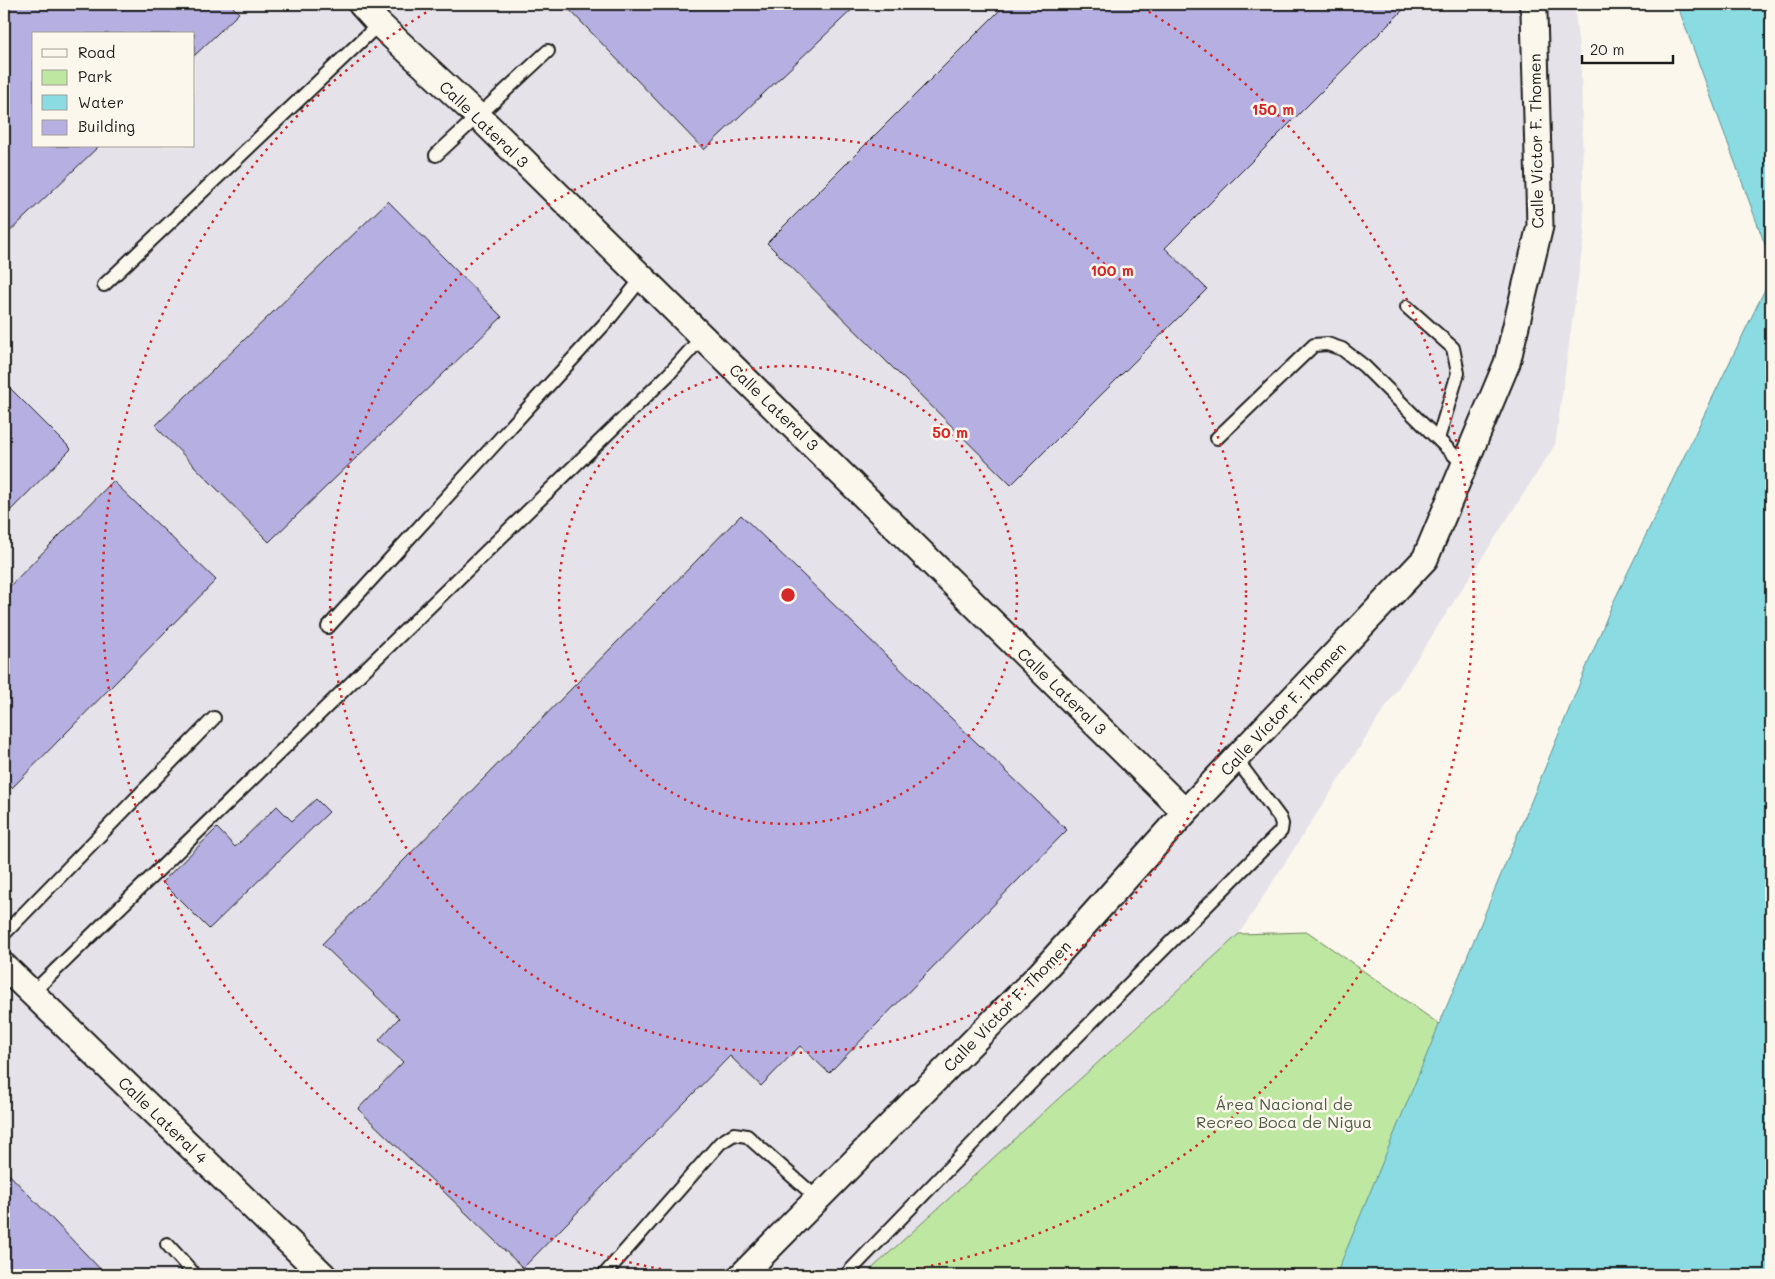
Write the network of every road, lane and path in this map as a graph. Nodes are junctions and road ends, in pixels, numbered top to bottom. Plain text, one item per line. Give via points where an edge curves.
1 (361, 4) edge
2 (1532, 4) edge
3 (379, 24) junction
4 (548, 51) dead end
5 (478, 116) junction
6 (436, 155) dead end
7 (642, 278) junction
8 (104, 284) dead end
9 (1407, 307) dead end
10 (702, 337) junction
11 (1217, 438) dead end
12 (1438, 440) junction
13 (1464, 465) junction
14 (328, 627) dead end
15 (214, 718) dead end
16 (1236, 759) junction
17 (1185, 812) junction
18 (4, 934) edge
19 (4, 966) edge
20 (32, 993) junction
21 (818, 1199) junction
22 (167, 1244) dead end
23 (196, 1275) edge
24 (323, 1275) edge
25 (604, 1275) edge
26 (742, 1275) edge
27 (846, 1275) edge

1 - 3 street, Calle Lateral 3
2 - 13 street, Calle Víctor F. Thomen via 1540,226 1507,363
3 - 5 street, Calle Lateral 3
3 - 8 lane
4 - 5 lane
5 - 6 lane
5 - 7 street, Calle Lateral 3
7 - 10 street, Calle Lateral 3
7 - 14 lane via 610,318
9 - 12 lane via 1453,348 1458,373
10 - 17 street, Calle Lateral 3
10 - 20 lane via 661,382
11 - 12 lane via 1314,345 1327,344 1342,349 1364,366
12 - 13 lane
13 - 16 street, Calle Víctor F. Thomen via 1425,559
15 - 18 lane
16 - 17 street, Calle Víctor F. Thomen
16 - 27 lane via 1280,818 1281,832 1030,1084
17 - 21 street, Calle Víctor F. Thomen via 1041,973
19 - 20 street, Calle Lateral 4
20 - 24 street, Calle Lateral 4
21 - 25 lane via 747,1136 734,1134 720,1143
21 - 26 street, Calle Víctor F. Thomen
22 - 23 lane

